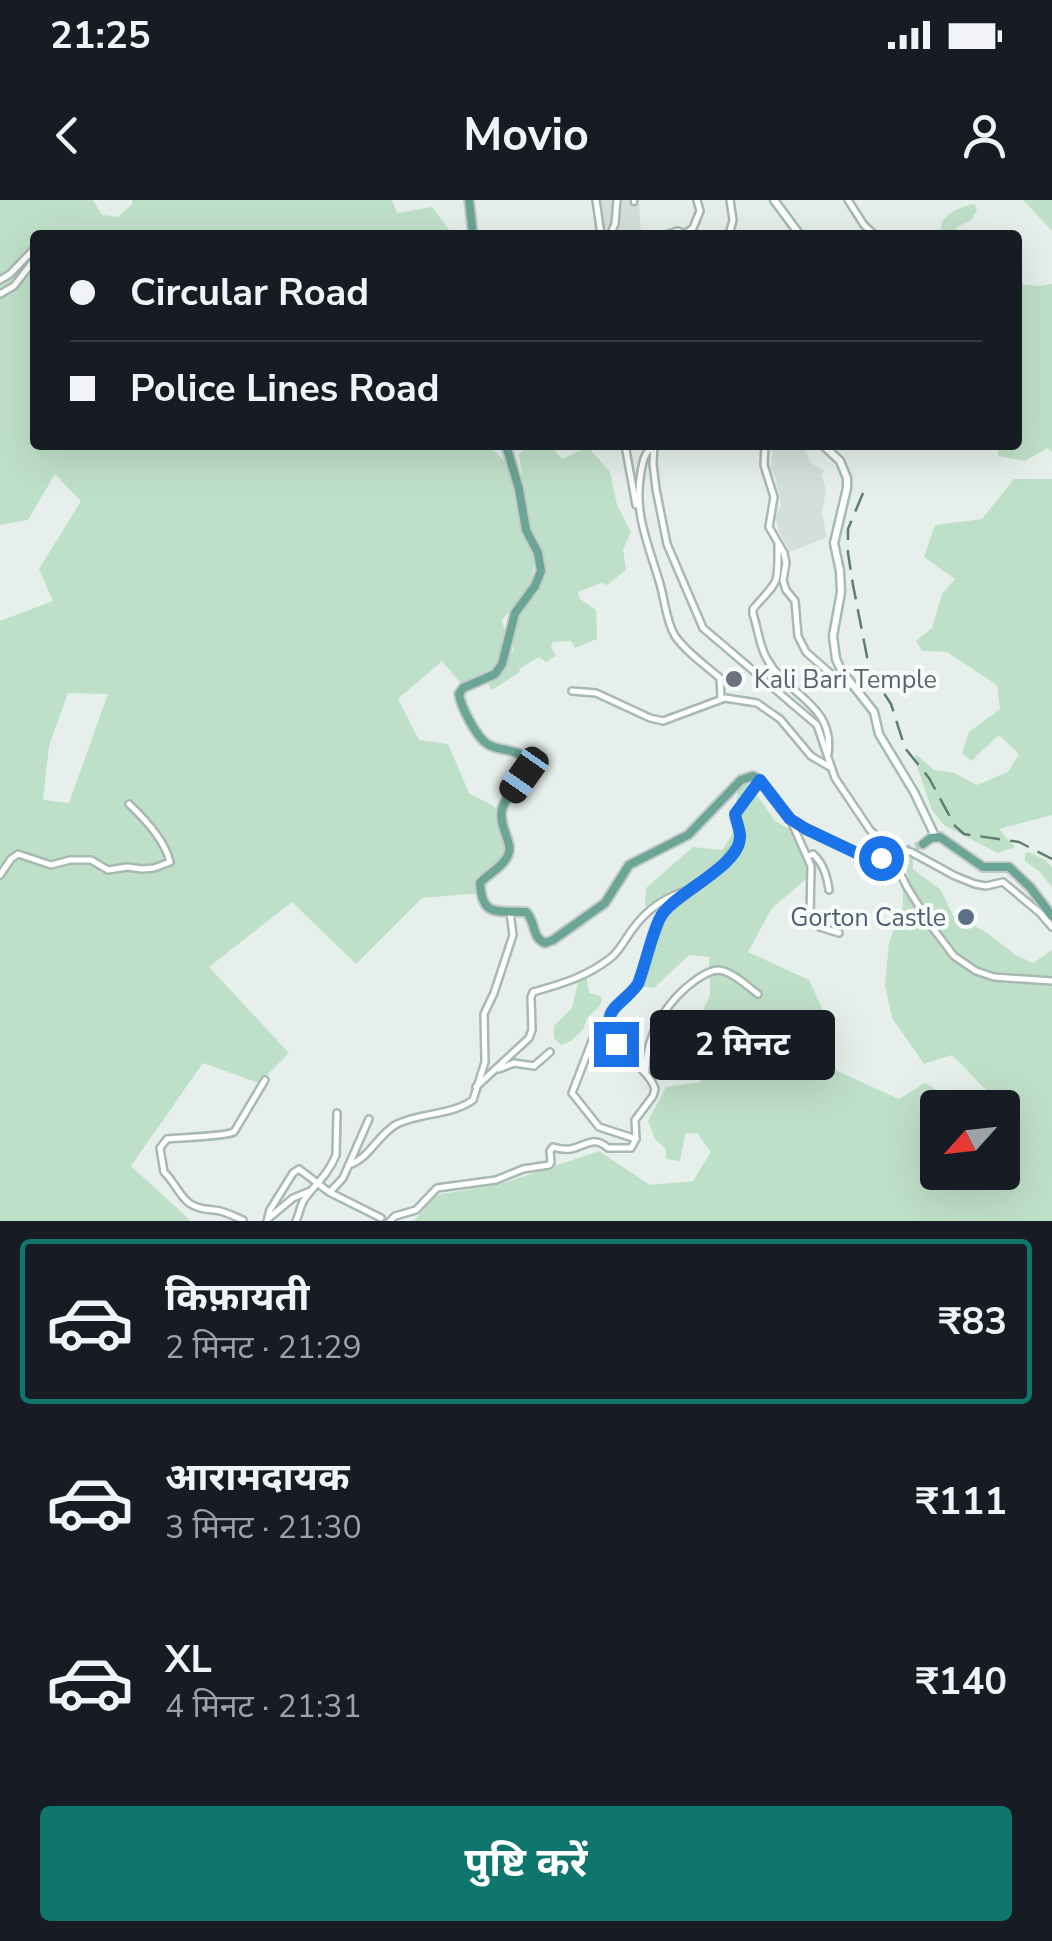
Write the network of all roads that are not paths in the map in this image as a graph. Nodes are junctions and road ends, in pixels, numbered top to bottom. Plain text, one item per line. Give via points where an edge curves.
1 (469, 200) edge
2 (596, 200) edge
3 (617, 200) edge
4 (696, 200) edge
5 (730, 200) edge
6 (774, 200) edge
7 (848, 200) edge
8 (473, 230) edge
9 (600, 230) edge
10 (612, 230) edge
11 (691, 230) edge
12 (730, 230) edge
13 (796, 230) edge
14 (870, 230) edge
15 (30, 253) edge
16 (30, 265) edge
17 (0, 280) edge
18 (0, 294) edge
19 (507, 450) edge
20 (626, 450) edge
21 (649, 450) edge
22 (654, 450) edge
23 (765, 450) edge
24 (828, 450) edge
25 (639, 512) junction
26 (779, 543) junction
27 (853, 685) junction
28 (572, 692) dead end
29 (720, 699) junction
30 (827, 757) junction
31 (830, 767) junction
32 (760, 780) junction
33 (129, 804) dead end
34 (790, 819) junction
35 (936, 836) junction
36 (924, 844) tunnel mouth
37 (886, 845) junction
38 (808, 856) junction
39 (881, 858) tunnel mouth
40 (0, 875) edge
41 (693, 889) junction
42 (830, 890) dead end
43 (510, 912) junction
44 (1052, 916) edge
45 (1052, 927) edge
46 (839, 933) dead end
47 (1052, 981) edge
48 (758, 994) dead end
49 (597, 1028) dead end
50 (550, 1052) dead end
51 (496, 1070) junction
52 (646, 1072) junction
53 (265, 1080) dead end
54 (476, 1088) junction
55 (337, 1113) dead end
56 (369, 1119) dead end
57 (636, 1139) junction
58 (350, 1166) junction
59 (320, 1183) junction
60 (312, 1190) junction
61 (330, 1192) junction
62 (403, 1214) junction
63 (268, 1219) edge
64 (378, 1219) edge
65 (243, 1220) edge
66 (252, 1220) edge
67 (296, 1221) edge
68 (390, 1221) edge

1 - 8 main road
2 - 9 street
3 - 10 street
4 - 11 street via 700,211
5 - 12 street
6 - 13 main road
7 - 14 street
15 - 17 street
16 - 18 street
19 - 43 main road via 542,571 516,613 502,664 459,694 483,741 527,761 502,811 508,857 480,885 486,906
20 - 25 street
21 - 25 street
22 - 30 street via 668,544 704,628 818,725
23 - 26 street via 774,497 769,527
24 - 27 main road via 847,478 834,543 841,592 833,646
25 - 29 street via 670,626 720,678
26 - 27 street via 783,580 795,601 806,652
26 - 30 street via 778,579 753,614 768,662 822,717
27 - 35 main road via 874,712 879,734
28 - 29 street via 596,693 663,720
29 - 31 street via 766,708
30 - 31 street
31 - 37 street
32 - 34 main road
32 - 41 street via 735,814 738,845
32 - 43 main road via 744,778 688,834 629,865 605,903 553,940 540,941 528,914
33 - 40 street via 170,862 108,870 91,860 51,865 18,854
34 - 38 street
34 - 39 main road via 865,857
35 - 36 main road
35 - 44 main road via 983,867 1009,867
37 - 45 street via 974,884 1003,882
37 - 47 street via 954,956 994,977
38 - 42 street via 821,863
38 - 46 street via 810,918
41 - 51 street via 646,911 614,955 593,970 533,992 529,1038
41 - 52 street via 662,913 634,990 608,1016 620,1050
43 - 54 street via 513,936 484,1014 486,1054
48 - 52 street via 720,970 699,978 669,1004 649,1044
49 - 57 street via 572,1093 604,1130
50 - 51 street via 534,1066 514,1063
51 - 54 street
52 - 57 street via 655,1089 635,1120
53 - 65 street via 234,1132 167,1139 160,1148 164,1172 188,1202
54 - 58 street via 469,1104 389,1129
55 - 59 street via 336,1155
56 - 58 street
57 - 62 street via 629,1148 594,1140 576,1150 553,1148 549,1165 437,1188
58 - 61 street
59 - 60 street
59 - 61 street
59 - 63 street via 296,1170
60 - 63 street
60 - 67 street
61 - 64 street
62 - 64 street
62 - 68 street
65 - 66 street

